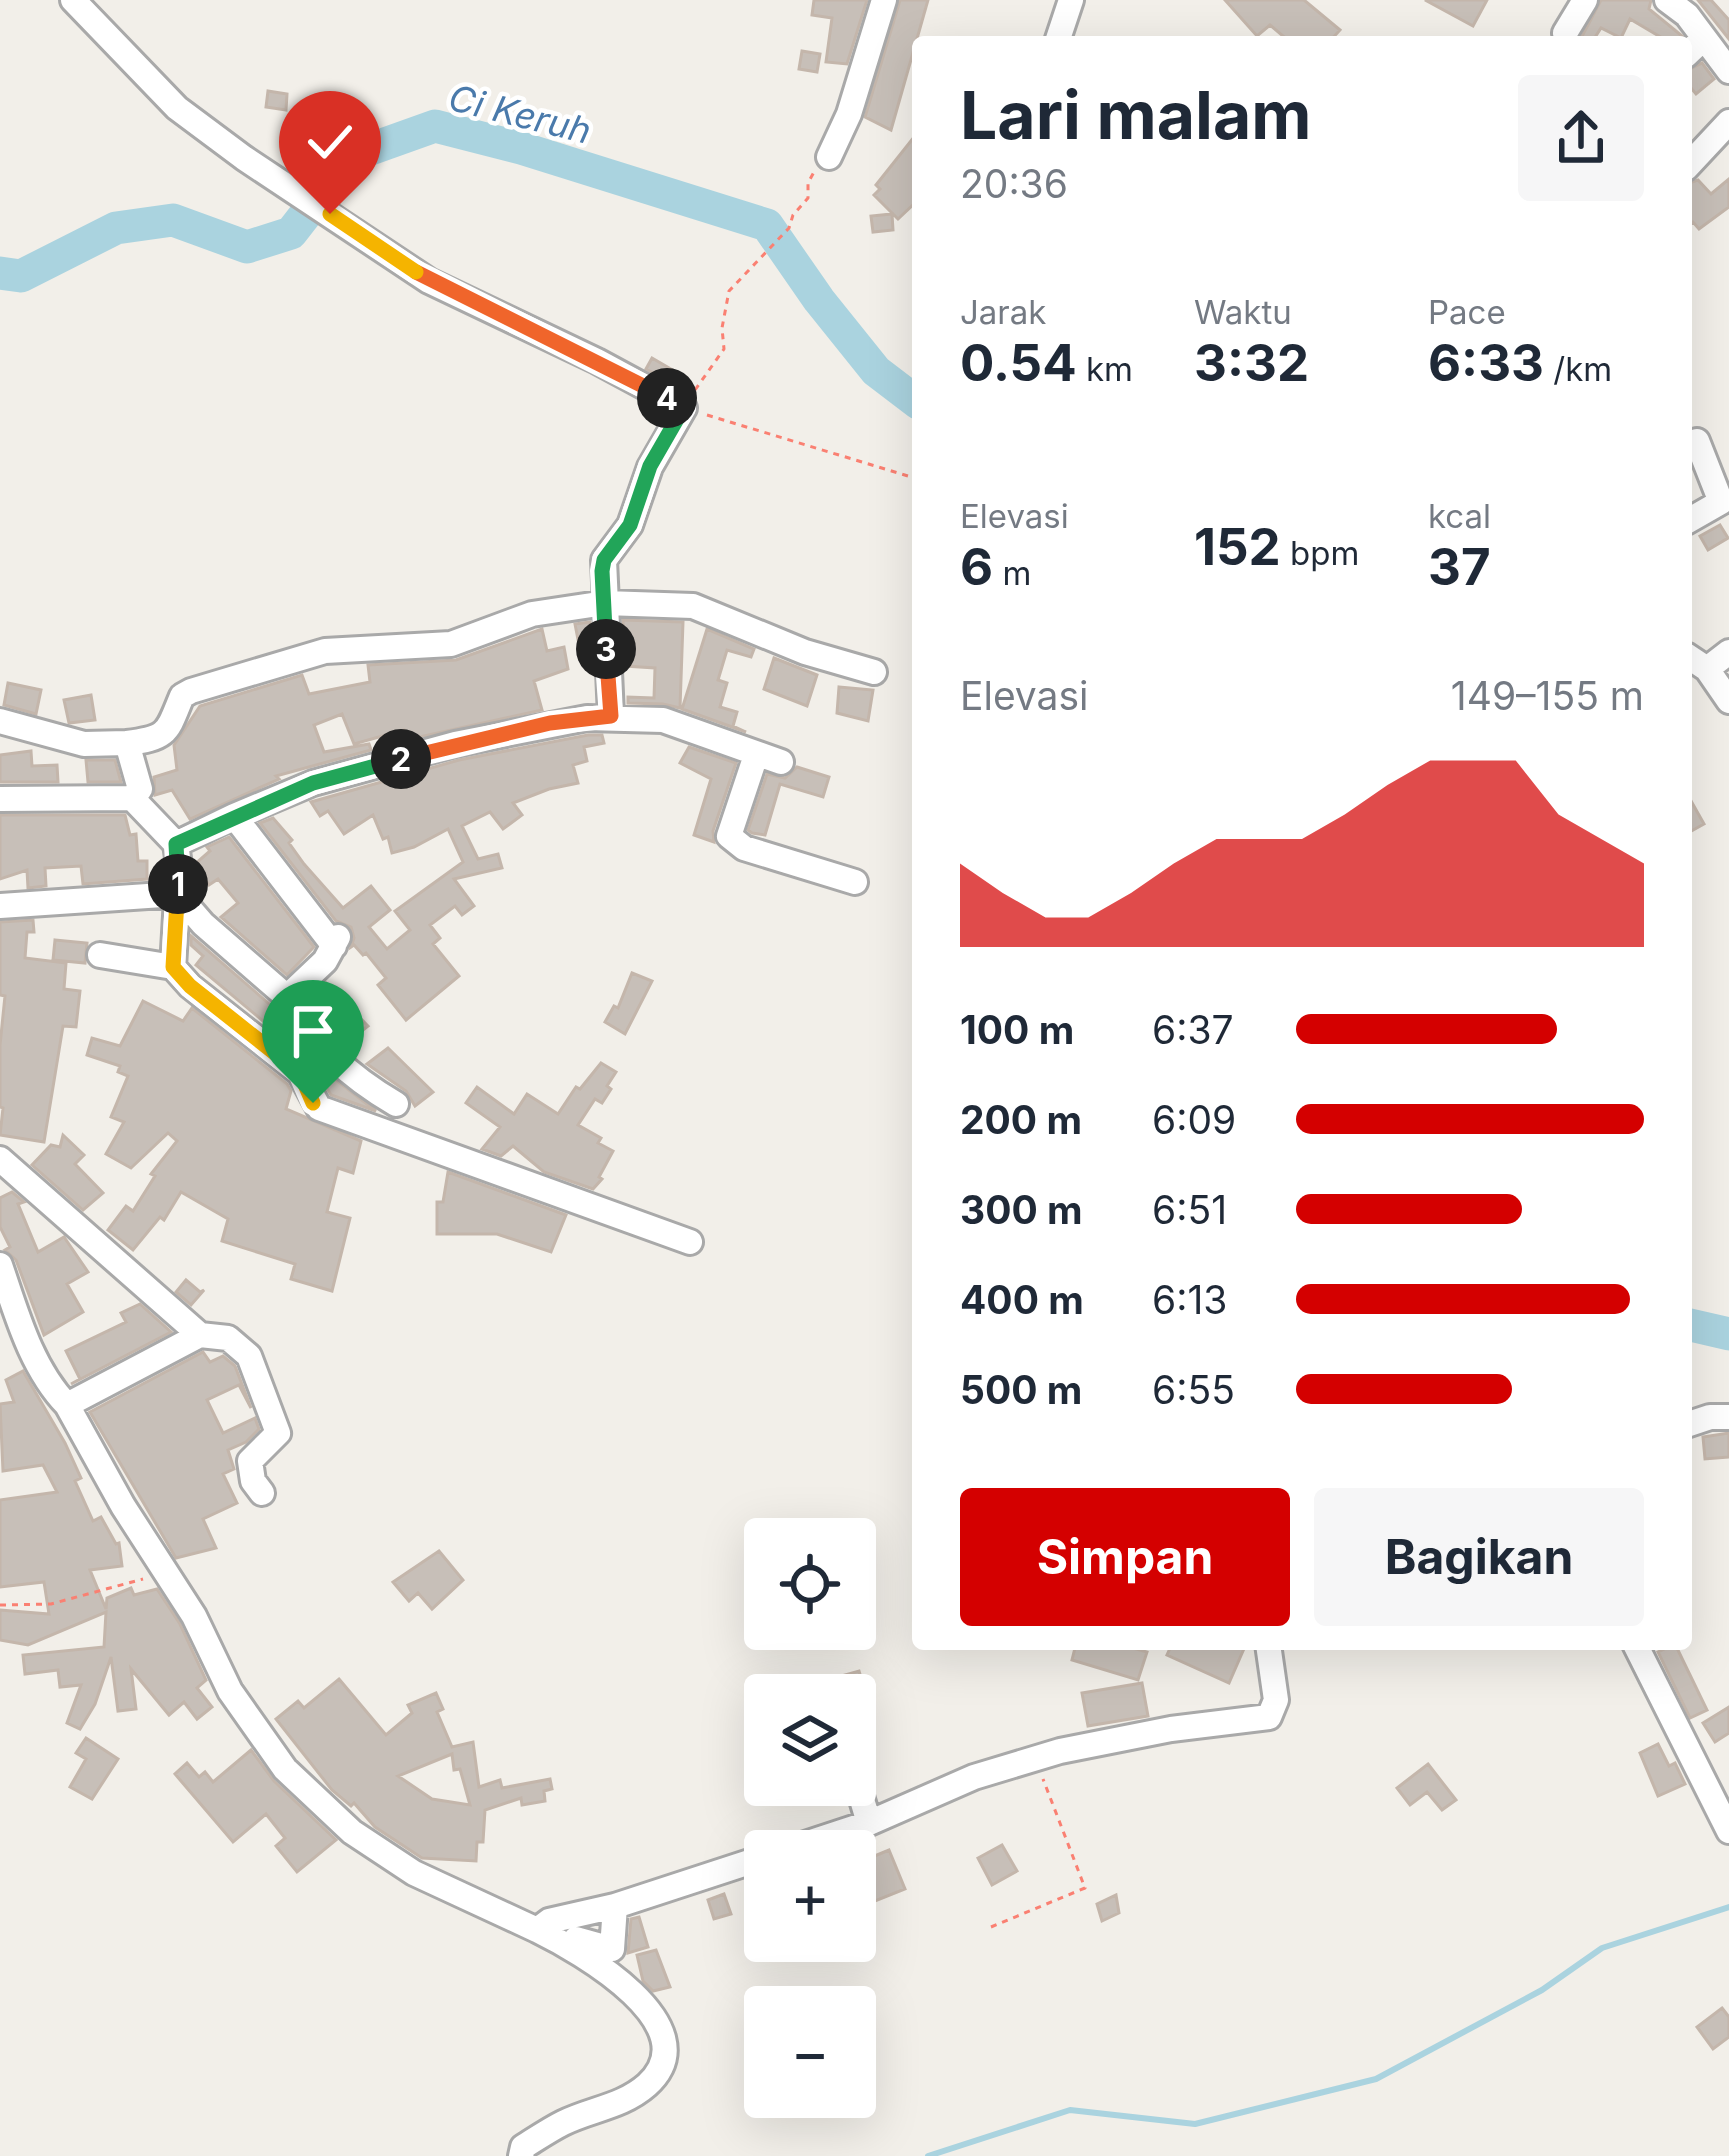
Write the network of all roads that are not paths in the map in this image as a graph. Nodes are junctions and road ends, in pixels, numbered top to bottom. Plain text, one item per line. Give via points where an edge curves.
1 (73, 0) edge
2 (884, 0) edge
3 (1071, 0) edge
4 (1586, 0) edge
5 (1667, 0) edge
6 (1565, 34) dead end
7 (1060, 36) edge
8 (1695, 46) edge
9 (1729, 71) edge
10 (1729, 122) edge
11 (829, 157) road end
12 (1692, 162) edge
13 (1697, 441) dead end
14 (1692, 519) edge
15 (605, 603) junction
16 (1729, 652) edge
17 (1696, 662) edge
18 (874, 672) dead end
19 (1729, 701) edge
20 (611, 716) junction
21 (0, 721) edge
22 (127, 743) junction
23 (132, 798) junction
24 (0, 799) edge
25 (234, 816) junction
26 (176, 844) junction
27 (855, 882) dead end
28 (177, 894) junction
29 (0, 906) edge
30 (100, 955) dead end
31 (173, 967) junction
32 (287, 997) junction
33 (396, 1103) dead end
34 (0, 1159) edge
35 (690, 1242) dead end
36 (0, 1264) edge
37 (200, 1335) junction
38 (67, 1405) junction
39 (1729, 1417) edge
40 (1692, 1423) edge
41 (262, 1493) dead end
42 (1269, 1650) edge
43 (1638, 1650) edge
44 (863, 1806) edge
45 (868, 1823) junction
46 (847, 1830) edge
47 (1729, 1831) edge
48 (744, 1865) edge
49 (615, 1906) junction
50 (566, 1916) junction
51 (537, 1930) junction
52 (521, 2156) edge

1 - 15 street via 177,108 429,280 684,407 650,466 630,525 604,560
2 - 11 street
3 - 7 street
4 - 6 street
5 - 8 street via 1688,15
8 - 9 street
10 - 12 street
13 - 14 street via 1721,502
15 - 18 street via 693,606
15 - 20 street
15 - 22 street via 532,614 452,644 325,651 191,691 163,734
16 - 17 street
17 - 19 street
20 - 25 street via 454,744 313,783
20 - 27 street via 663,720 769,758 728,836
21 - 22 street via 84,744
22 - 23 street via 140,789
23 - 24 street
23 - 26 street
25 - 26 street
25 - 32 street via 336,942
26 - 28 street
28 - 29 street
28 - 31 street
28 - 32 street
30 - 31 street
31 - 35 street via 300,1073 319,1108
32 - 33 street via 333,1060
34 - 37 street
36 - 38 street via 24,1334
37 - 38 street
37 - 41 street via 228,1338 249,1356 278,1433 250,1461
38 - 51 street via 230,1691 285,1769 352,1832 414,1873
39 - 40 street
42 - 45 street via 1276,1700 1269,1717 1060,1751
43 - 47 street
44 - 45 street
45 - 46 street
48 - 49 street
49 - 50 street
49 - 50 street via 611,1950 560,1931
50 - 51 street
51 - 52 street via 604,1968 651,2014 664,2040 660,2070 646,2086 566,2121

